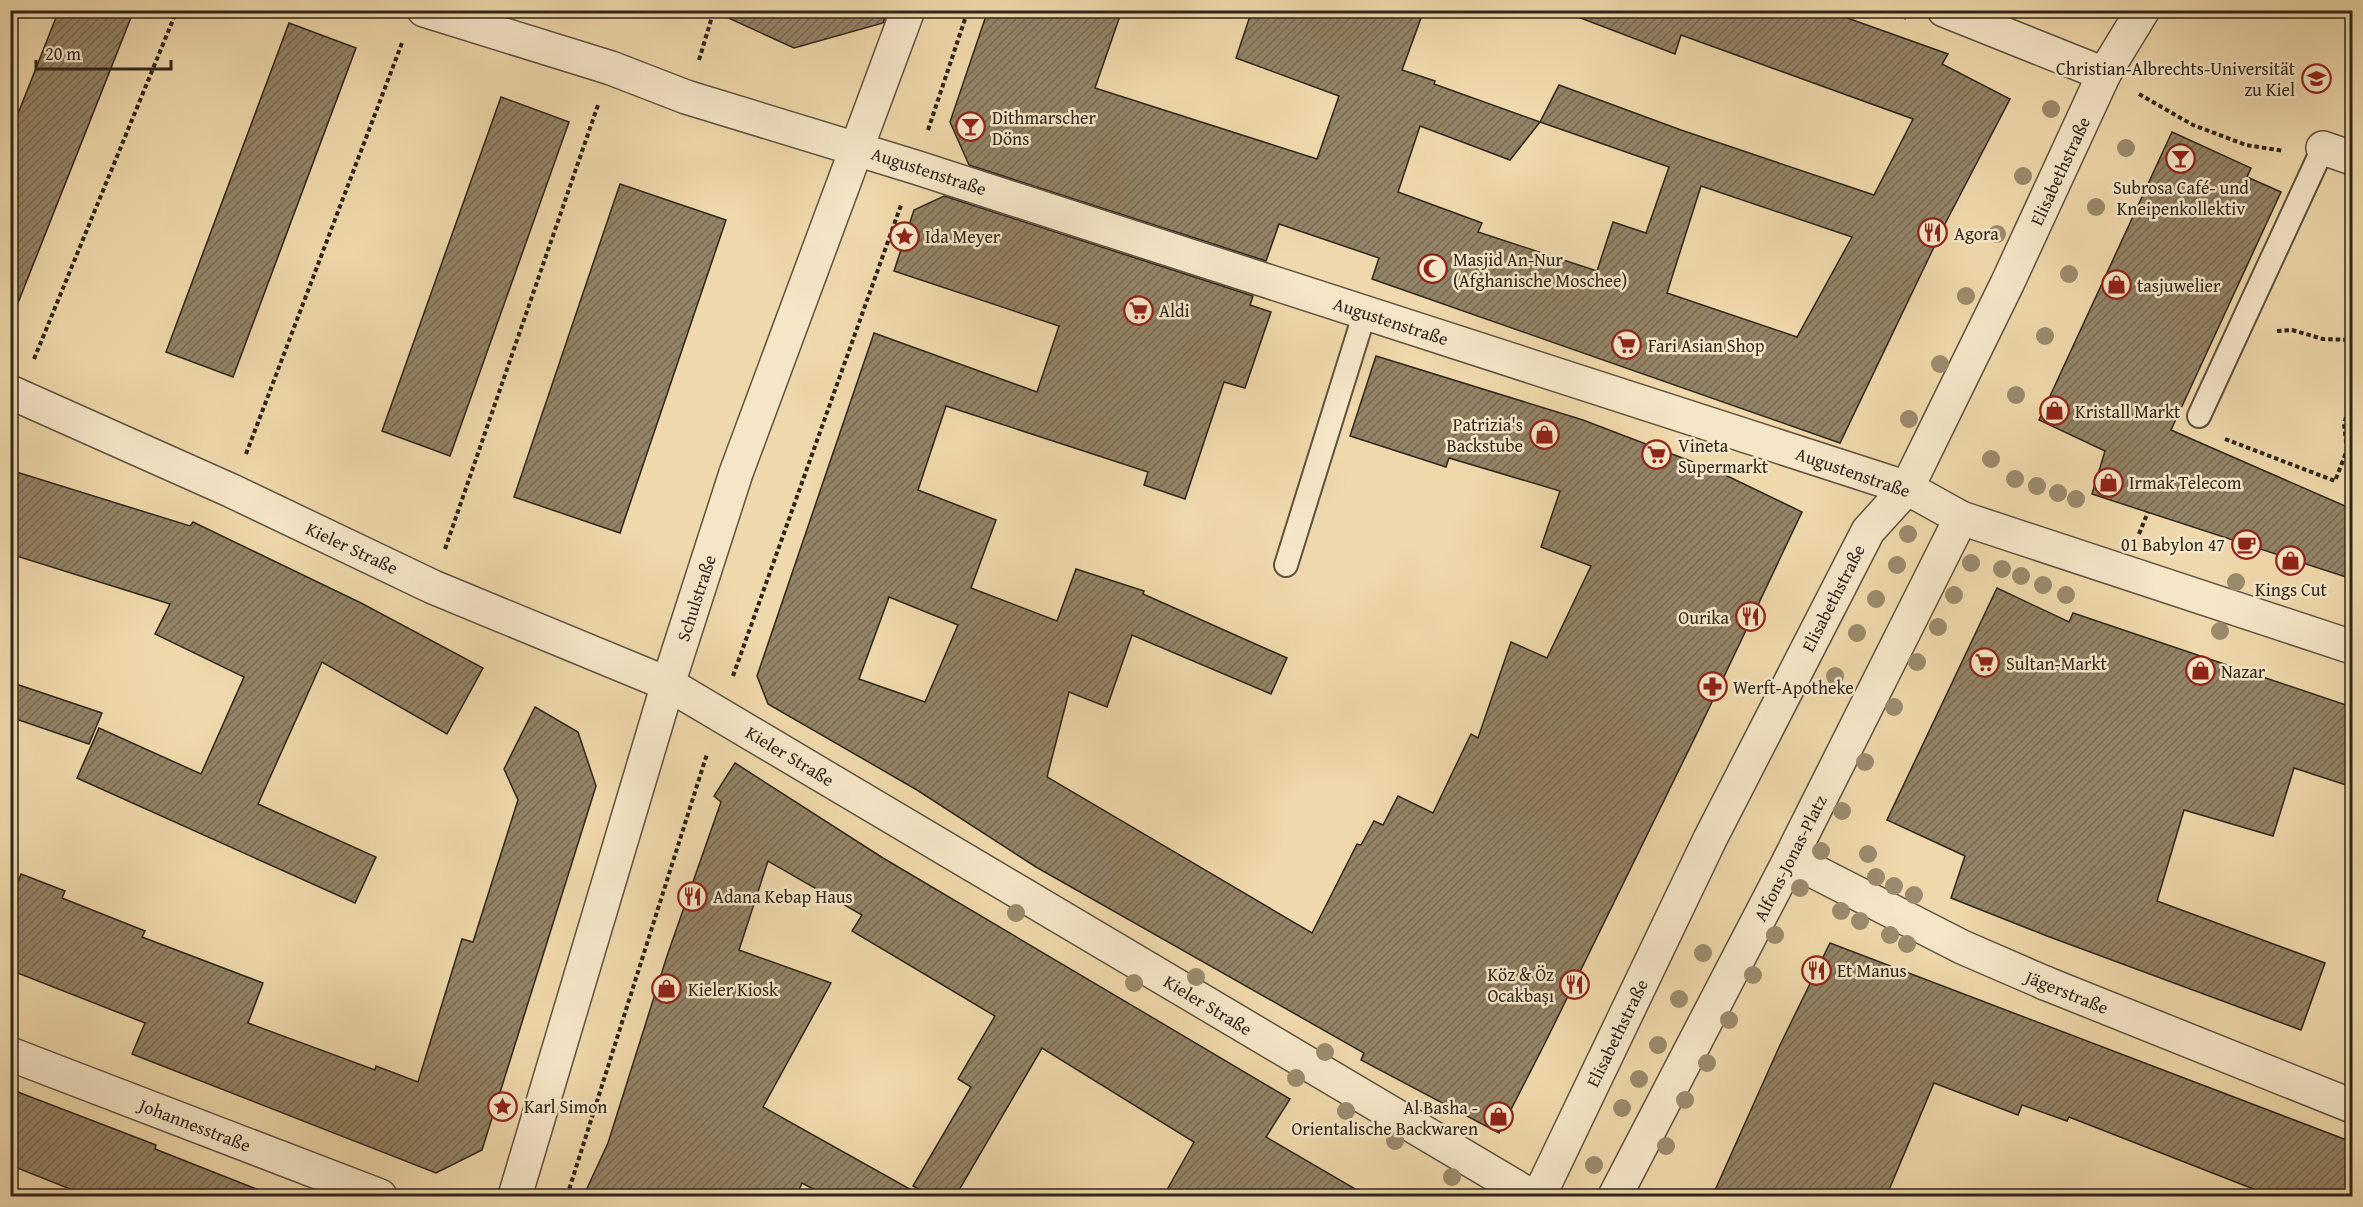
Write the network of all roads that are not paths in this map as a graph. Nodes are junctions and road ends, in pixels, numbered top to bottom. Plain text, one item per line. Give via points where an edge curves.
1 (908, 10) edge
2 (1944, 10) edge
3 (2143, 10) edge
4 (415, 22) edge
5 (2104, 74) junction
6 (858, 149) junction
7 (2338, 153) edge
8 (1365, 312) junction
9 (14, 393) edge
10 (2199, 416) road end
11 (1907, 488) junction
12 (1961, 518) junction
13 (1286, 565) dead end
14 (2352, 647) edge
15 (668, 684) junction
16 (1790, 859) junction
17 (10, 1054) edge
18 (2352, 1106) edge
19 (380, 1197) edge
20 (515, 1197) edge
21 (1531, 1197) edge
22 (1539, 1197) edge
23 (1616, 1197) edge

1 - 6 street, Schulstraße
2 - 5 street
3 - 5 street, Elisabethstraße
4 - 6 street, Augustenstraße via 610,68 686,97
5 - 11 street, Elisabethstraße
6 - 8 street, Augustenstraße
6 - 15 street, Schulstraße via 736,473
7 - 10 lane via 2239,328
8 - 11 street, Augustenstraße
8 - 13 lane
9 - 15 street, Kieler Straße via 433,587
11 - 12 street, Augustenstraße
11 - 22 street, Elisabethstraße via 1868,531 1710,839
12 - 14 street, Augustenstraße
12 - 16 street, Alfons-Jonas-Platz
15 - 20 street, Schulstraße
15 - 21 street, Kieler Straße
16 - 18 street, Jägerstraße via 1962,946 2045,983
16 - 23 street, Alfons-Jonas-Platz
17 - 19 street, Johannesstraße

